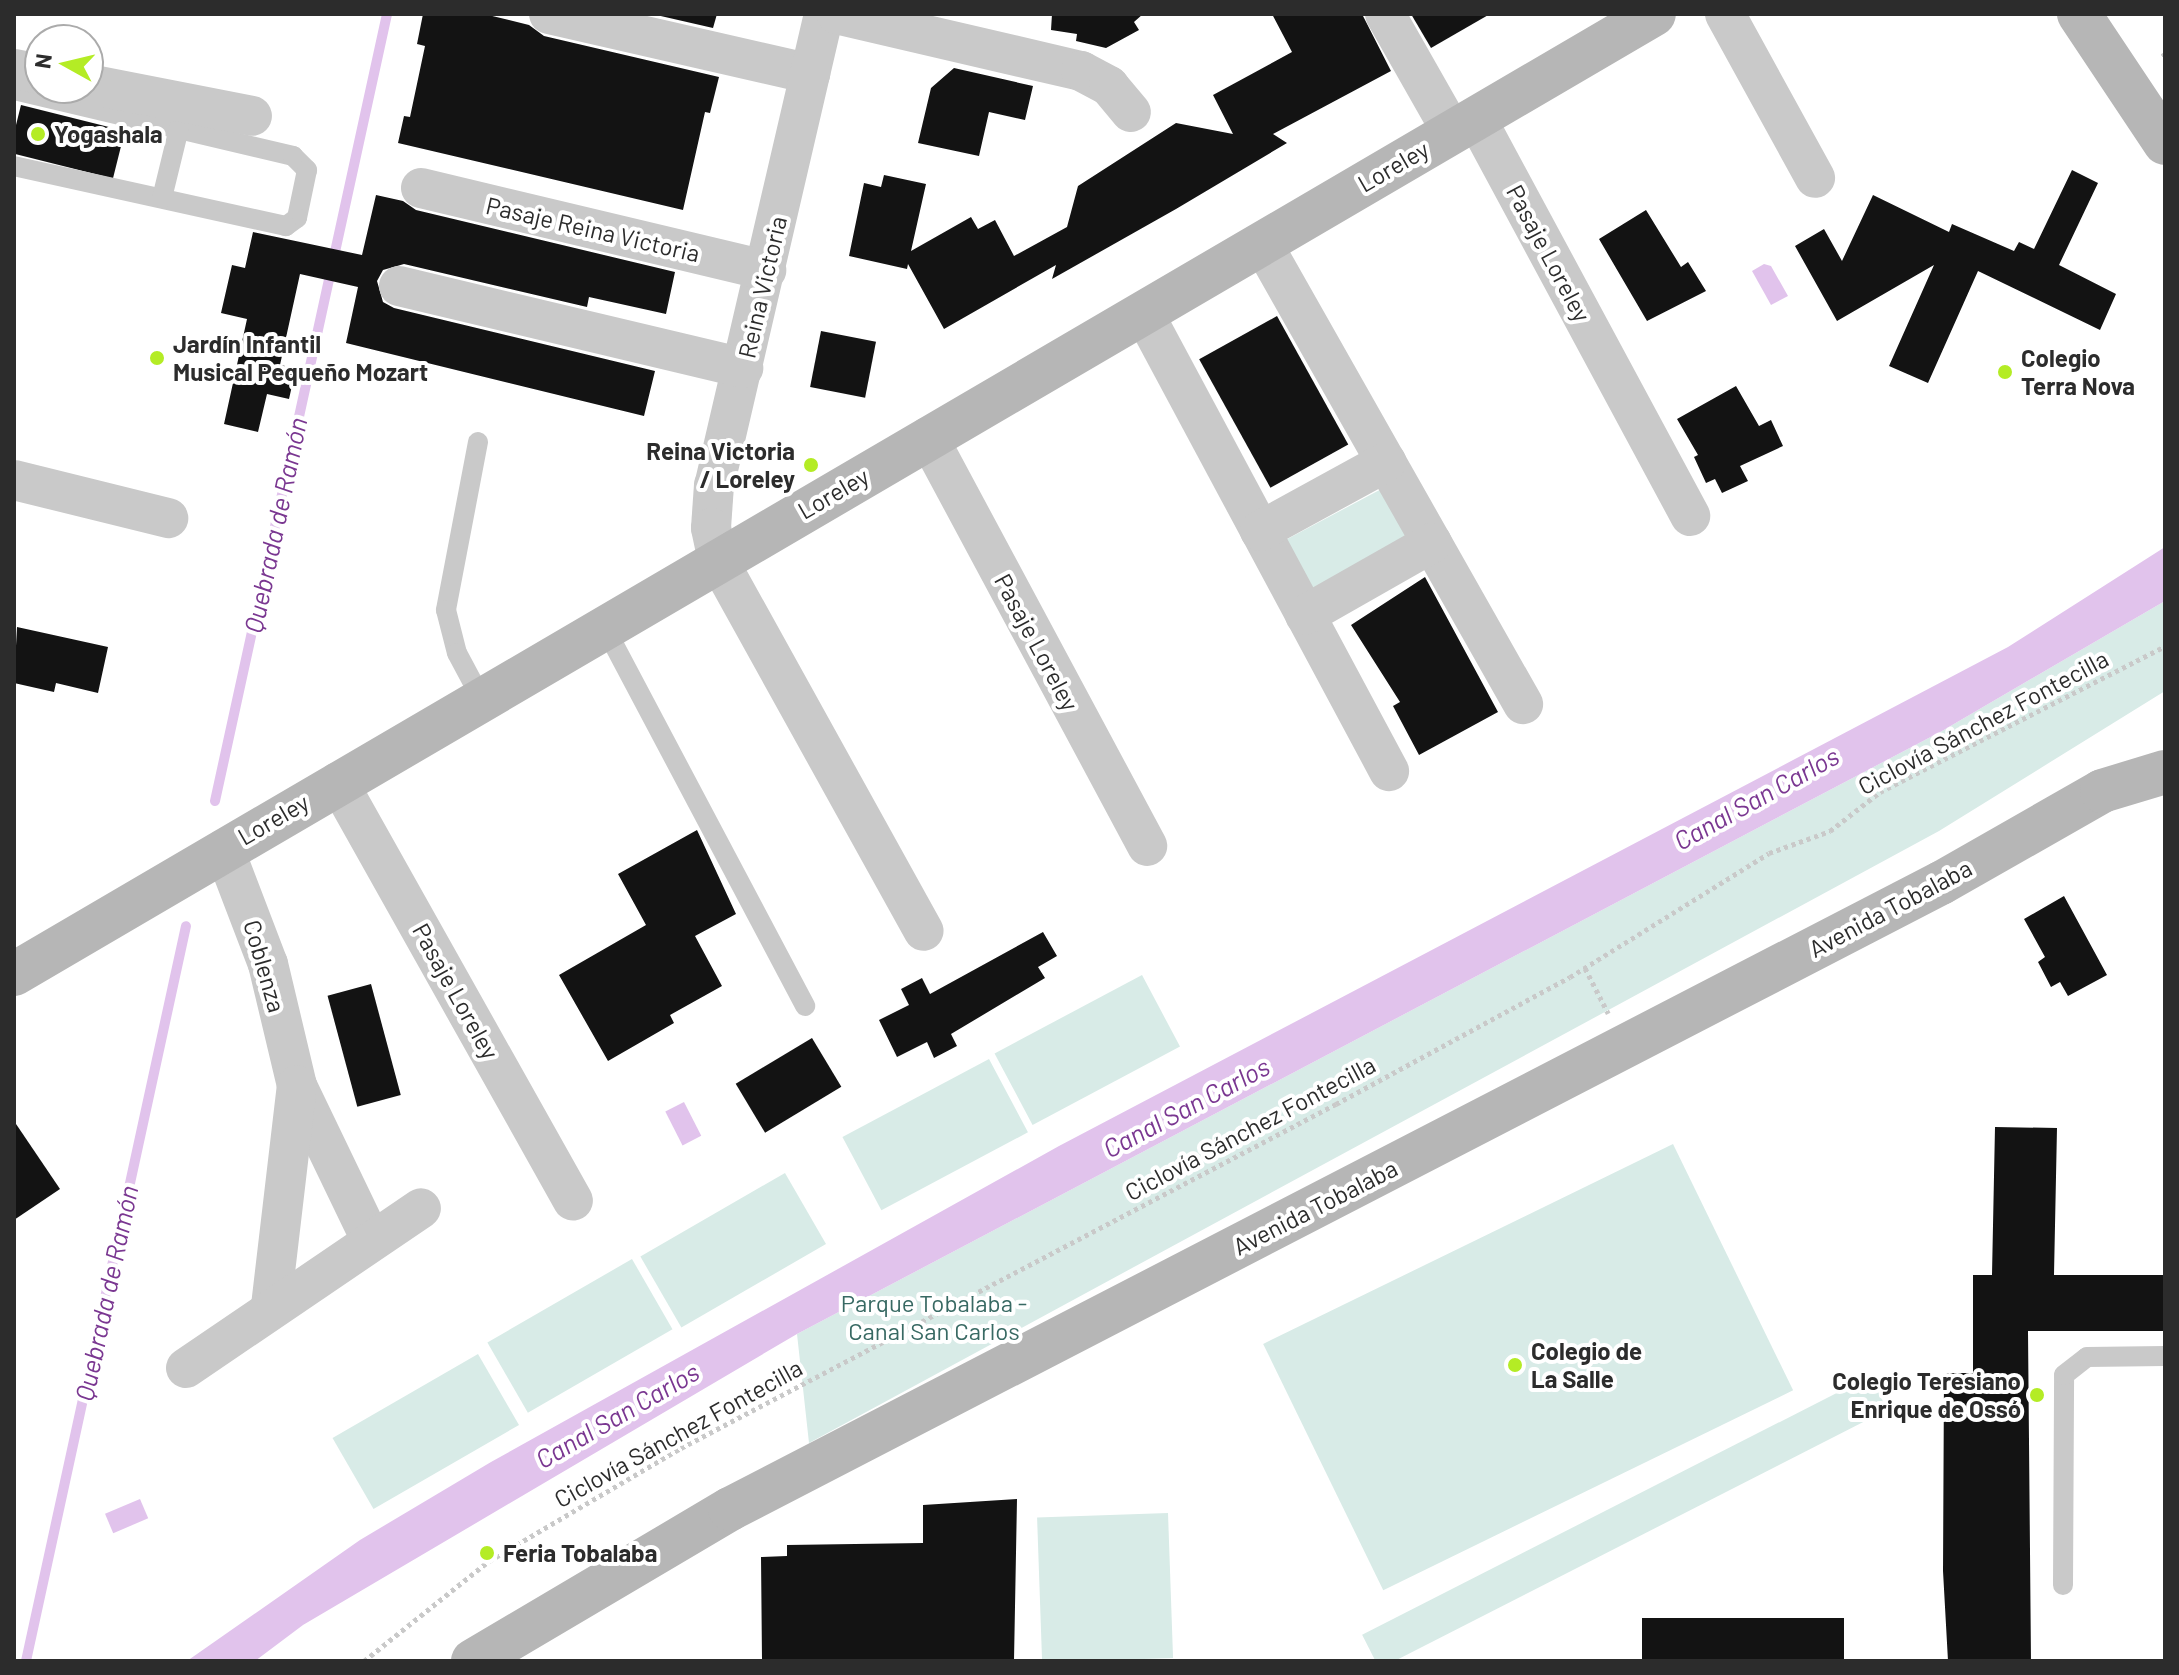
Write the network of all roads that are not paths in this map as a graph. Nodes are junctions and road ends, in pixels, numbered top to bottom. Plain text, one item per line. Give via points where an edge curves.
1 (549, 14) edge
2 (824, 14) edge
3 (836, 14) edge
4 (1385, 14) edge
5 (1654, 14) edge
6 (1725, 14) edge
7 (2079, 14) edge
8 (810, 74) junction
9 (104, 87) edge
10 (14, 90) edge
11 (1131, 112) dead end
12 (252, 116) dead end
13 (1464, 125) junction
14 (179, 128) junction
15 (2165, 143) edge
16 (14, 166) edge
17 (1815, 178) dead end
18 (421, 188) dead end
19 (162, 198) junction
20 (1262, 243) junction
21 (766, 270) junction
22 (399, 286) dead end
23 (1143, 312) junction
24 (743, 368) junction
25 (928, 437) junction
26 (478, 442) dead end
27 (1386, 462) junction
28 (14, 480) edge
29 (1690, 516) dead end
30 (168, 518) dead end
31 (1260, 531) junction
32 (1432, 543) junction
33 (718, 560) junction
34 (1305, 615) junction
35 (604, 626) junction
36 (481, 698) junction
37 (1523, 704) dead end
38 (2165, 742) edge
39 (1389, 771) dead end
40 (2165, 772) edge
41 (338, 782) junction
42 (2102, 791) junction
43 (1147, 846) dead end
44 (220, 851) junction
45 (924, 931) dead end
46 (14, 974) edge
47 (805, 1006) dead end
48 (297, 1086) junction
49 (573, 1200) dead end
50 (421, 1208) dead end
51 (371, 1240) junction
52 (271, 1306) junction
53 (2165, 1356) edge
54 (186, 1368) dead end
55 (2063, 1585) dead end
56 (473, 1661) edge

1 - 8 street
2 - 8 street, Reina Victoria
3 - 11 street via 1081,71 1109,86
4 - 13 street, Pasaje Loreley
5 - 13 main road, Loreley
6 - 17 street
7 - 15 main road
8 - 21 street, Reina Victoria
9 - 12 street
10 - 14 lane
13 - 20 main road, Loreley
13 - 29 street, Pasaje Loreley
14 - 19 lane
14 - 19 lane via 293,156 304,164 297,218 286,226
16 - 19 lane
18 - 21 street, Pasaje Reina Victoria
20 - 23 main road, Loreley
20 - 27 street
21 - 24 street, Reina Victoria
22 - 24 street
23 - 25 main road, Loreley
23 - 31 street
24 - 33 street, Reina Victoria via 711,506
25 - 33 main road, Loreley
25 - 43 street, Pasaje Loreley
26 - 36 lane via 446,610 457,653
27 - 31 street
27 - 32 street
28 - 30 street
31 - 34 street
32 - 34 street
32 - 37 street
33 - 35 main road, Loreley
33 - 45 street
34 - 39 street
35 - 36 main road, Loreley
35 - 47 lane
36 - 41 main road, Loreley
38 - 42 main road
40 - 42 main road, Avenida Tobalaba
41 - 44 main road, Loreley
41 - 49 street, Pasaje Loreley
42 - 56 main road, Avenida Tobalaba via 1941,883 730,1509
44 - 46 main road, Loreley
44 - 48 street, Coblenza via 268,964
48 - 51 street, Coblenza
48 - 52 street, Coblenza
50 - 51 street
51 - 52 street
52 - 54 street
53 - 55 lane via 2087,1357 2064,1375

